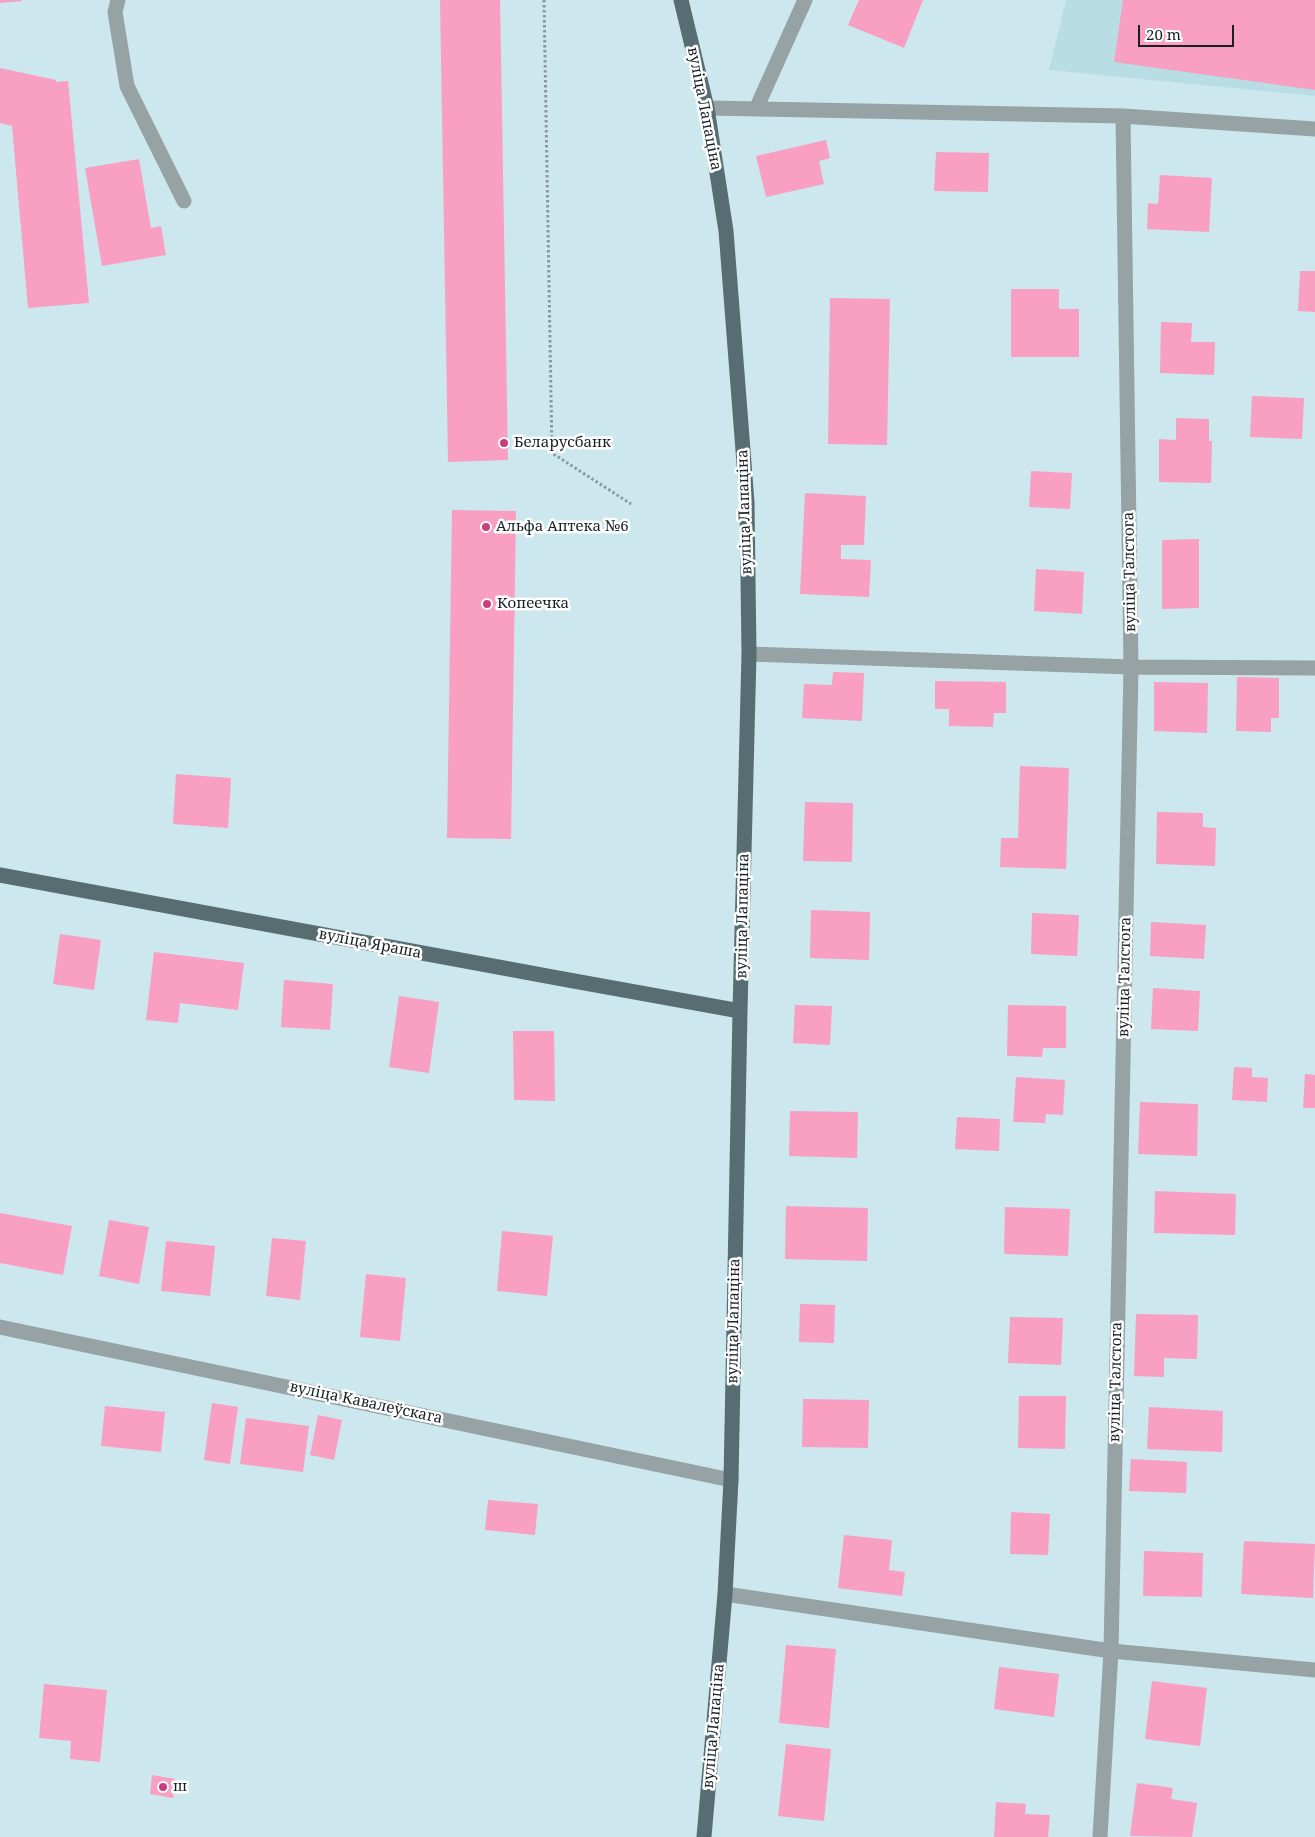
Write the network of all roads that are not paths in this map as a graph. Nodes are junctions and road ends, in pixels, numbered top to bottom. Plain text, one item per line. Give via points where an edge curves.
1 (118, 0) edge
2 (681, 0) edge
3 (805, 0) edge
4 (707, 108) junction
5 (756, 109) junction
6 (1123, 116) junction
7 (1315, 129) edge
8 (184, 201) dead end
9 (749, 654) junction
10 (1131, 667) junction
11 (1315, 668) edge
12 (0, 875) edge
13 (740, 1011) junction
14 (0, 1327) edge
15 (731, 1480) junction
16 (725, 1594) junction
17 (1111, 1651) junction
18 (1315, 1670) edge
19 (704, 1837) edge
20 (1100, 1837) edge

1 - 8 street via 115,12 127,86
2 - 4 main road, вуліца Лапаціна
3 - 5 street
4 - 5 street
4 - 9 main road, вуліца Лапаціна via 726,231 746,493
5 - 6 street
6 - 7 street
6 - 10 street, вуліца Талстога
9 - 10 street
9 - 13 main road, вуліца Лапаціна
10 - 11 street
10 - 17 street, вуліца Талстога
12 - 13 main road, вуліца Яраша
13 - 15 main road, вуліца Лапаціна
14 - 15 street, вуліца Кавалеўскага
15 - 16 main road, вуліца Лапаціна
16 - 17 street
16 - 19 main road, вуліца Лапаціна
17 - 18 street
17 - 20 street, вуліца Талстога

